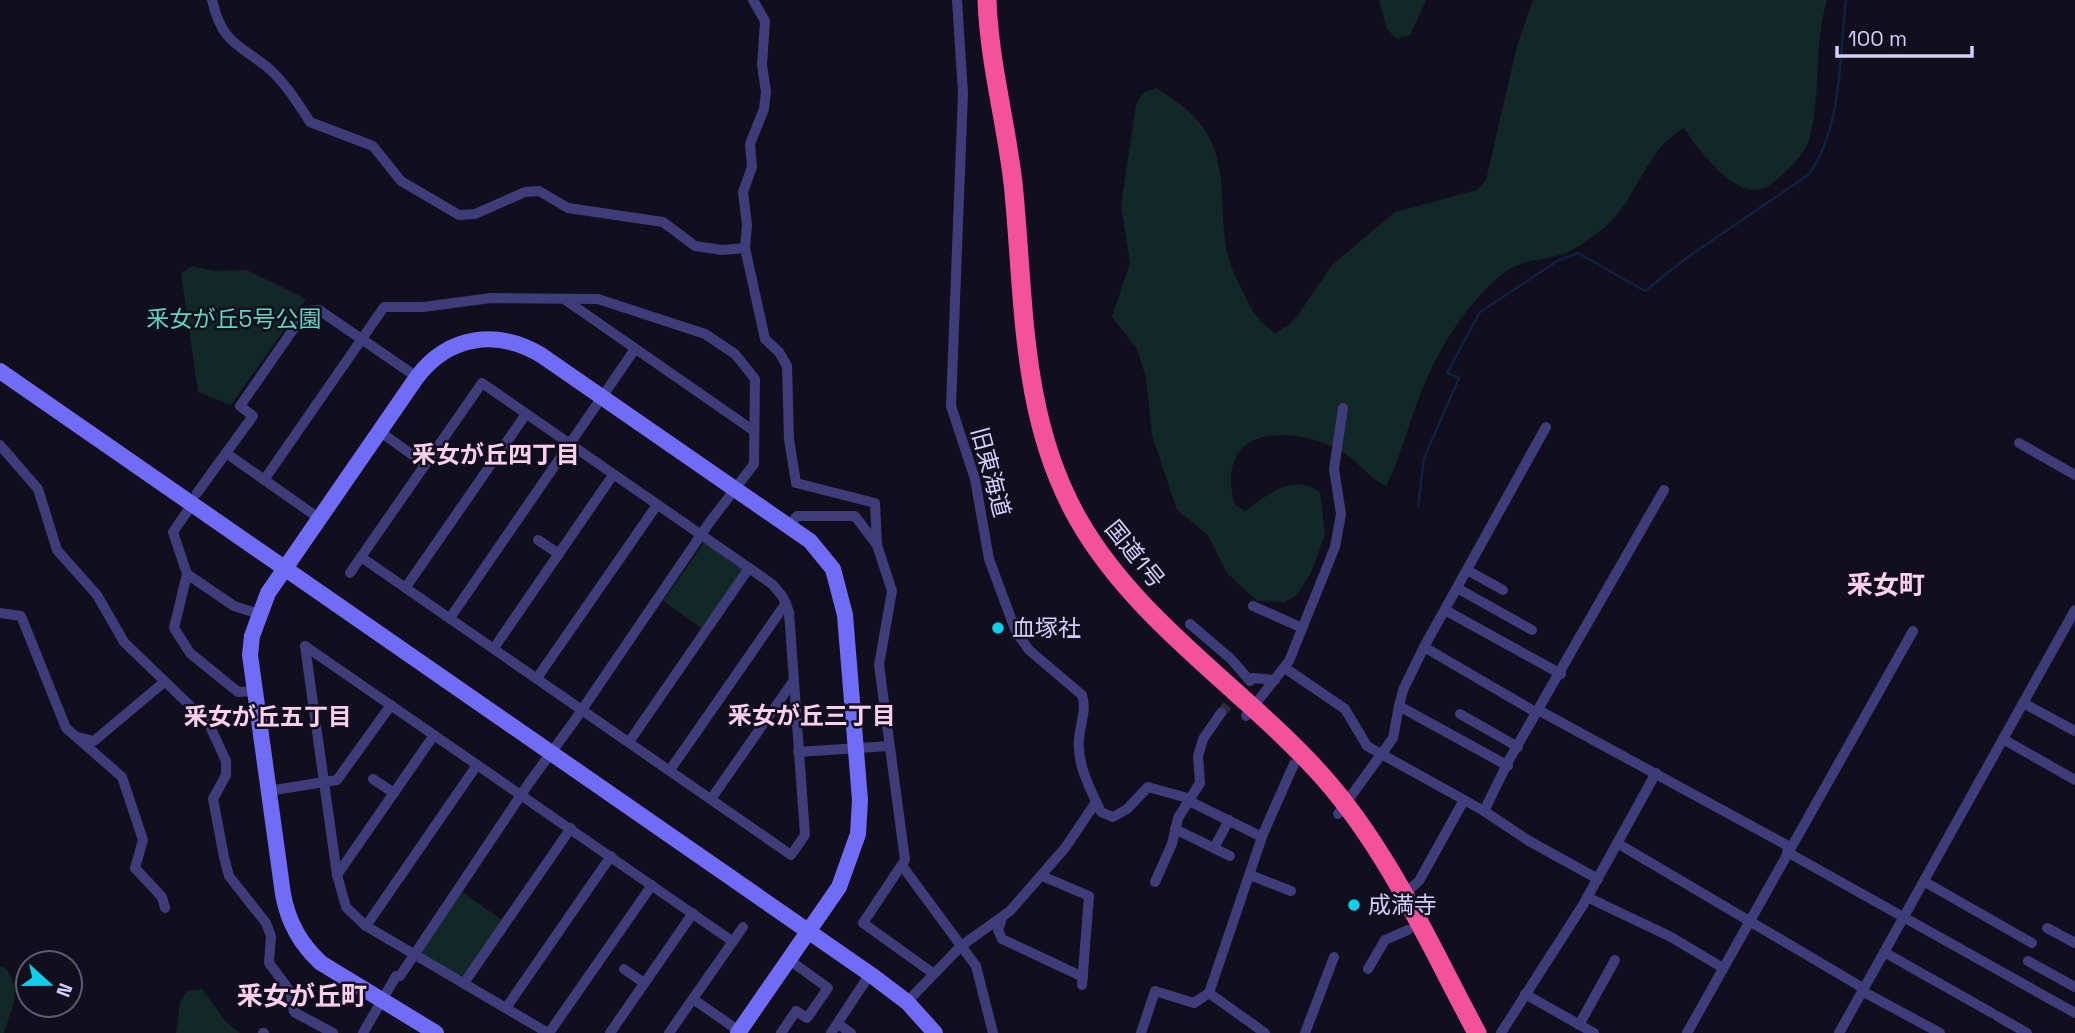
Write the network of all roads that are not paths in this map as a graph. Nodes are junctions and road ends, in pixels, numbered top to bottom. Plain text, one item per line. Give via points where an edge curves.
1 (212, 0) edge
2 (752, 0) edge
3 (957, 0) edge
4 (975, 0) edge
5 (987, 0) edge
6 (745, 248) junction
7 (564, 299) junction
8 (363, 339) junction
9 (635, 349) junction
10 (0, 371) edge
11 (417, 377) junction
12 (601, 398) junction
13 (1343, 408) dead end
14 (526, 414) junction
15 (1546, 427) dead end
16 (379, 431) junction
17 (754, 431) junction
18 (2018, 443) dead end
19 (570, 444) junction
20 (0, 445) edge
21 (226, 453) junction
22 (425, 464) junction
23 (613, 475) junction
24 (2075, 475) edge
25 (264, 480) junction
26 (734, 488) junction
27 (1664, 491) dead end
28 (195, 498) junction
29 (657, 505) junction
30 (320, 519) junction
31 (789, 526) junction
32 (702, 535) junction
33 (538, 540) dead end
34 (877, 545) junction
35 (559, 554) junction
36 (361, 557) junction
37 (285, 568) junction
38 (749, 568) junction
39 (1467, 570) junction
40 (350, 573) dead end
41 (187, 574) junction
42 (406, 587) junction
43 (1457, 588) junction
44 (1503, 590) dead end
45 (786, 603) junction
46 (1253, 606) dead end
47 (1445, 610) junction
48 (2075, 610) edge
49 (0, 613) edge
50 (259, 614) junction
51 (450, 618) junction
52 (1190, 624) dead end
53 (1300, 627) junction
54 (1532, 630) dead end
55 (1913, 631) dead end
56 (1424, 647) junction
57 (494, 648) junction
58 (1285, 668) junction
59 (1561, 674) junction
60 (537, 678) junction
61 (794, 680) junction
62 (1275, 680) junction
63 (163, 682) junction
64 (254, 691) junction
65 (2023, 703) junction
66 (391, 705) junction
67 (1399, 706) junction
68 (581, 709) junction
69 (1250, 712) junction
70 (1539, 712) junction
71 (1221, 713) tunnel mouth
72 (1460, 714) dead end
73 (2075, 732) edge
74 (434, 735) junction
75 (76, 737) junction
76 (2003, 739) junction
77 (629, 743) junction
78 (889, 746) junction
79 (1518, 747) junction
80 (855, 749) junction
81 (552, 752) junction
82 (798, 752) junction
83 (1383, 756) junction
84 (1294, 764) junction
85 (477, 765) junction
86 (1508, 766) junction
87 (670, 770) junction
88 (1656, 774) junction
89 (373, 779) dead end
90 (2075, 780) edge
91 (324, 784) junction
92 (268, 790) junction
93 (394, 793) junction
94 (522, 795) junction
95 (711, 799) junction
96 (1190, 800) junction
97 (1464, 800) junction
98 (1097, 802) junction
99 (1342, 809) junction
100 (1484, 811) junction
101 (1228, 820) junction
102 (571, 828) junction
103 (1175, 829) junction
104 (1262, 837) junction
105 (1617, 843) junction
106 (1213, 848) junction
107 (1789, 850) junction
108 (611, 856) junction
109 (1230, 856) dead end
110 (903, 867) junction
111 (337, 875) junction
112 (1250, 875) junction
113 (1042, 876) junction
114 (1598, 879) junction
115 (1155, 882) dead end
116 (1925, 882) junction
117 (652, 885) junction
118 (1292, 891) dead end
119 (1404, 894) junction
120 (1587, 897) junction
121 (165, 908) dead end
122 (693, 913) junction
123 (1905, 917) junction
124 (1002, 918) junction
125 (1749, 923) junction
126 (366, 926) junction
127 (743, 927) dead end
128 (2047, 928) dead end
129 (808, 930) junction
130 (1408, 930) junction
131 (732, 941) junction
132 (2032, 943) dead end
133 (2075, 943) edge
134 (961, 946) junction
135 (1884, 952) junction
136 (413, 953) junction
137 (1334, 957) dead end
138 (788, 959) junction
139 (1615, 960) dead end
140 (2028, 961) dead end
141 (1723, 968) junction
142 (624, 969) dead end
143 (1368, 970) dead end
144 (870, 974) junction
145 (934, 974) junction
146 (464, 983) junction
147 (644, 983) junction
148 (2075, 987) edge
149 (1863, 990) junction
150 (1209, 993) junction
151 (1525, 994) junction
152 (693, 999) junction
153 (382, 1001) junction
154 (907, 1002) junction
155 (506, 1008) junction
156 (2075, 1013) edge
157 (1845, 1021) junction
158 (1579, 1025) junction
159 (834, 1028) edge
160 (740, 1032) edge
161 (333, 1033) edge
162 (363, 1033) edge
163 (436, 1033) edge
164 (548, 1033) edge
165 (610, 1033) edge
166 (669, 1033) edge
167 (781, 1033) edge
168 (851, 1033) edge
169 (935, 1033) edge
170 (993, 1033) edge
171 (1141, 1033) edge
172 (1265, 1033) edge
173 (1305, 1033) edge
174 (1462, 1033) edge
175 (1477, 1033) edge
176 (1501, 1033) edge
177 (1594, 1033) edge
178 (1687, 1033) edge
179 (1839, 1033) edge
180 (1853, 1033) edge
181 (1940, 1033) edge
182 (2027, 1033) edge

1 - 6 street via 233,44 279,79 310,122 373,146 396,177 449,211 475,214 525,192 539,191 568,208 663,222 695,246
2 - 6 street via 765,21 762,65 766,92 750,145 752,167 743,192
3 - 98 street, 旧東海道 via 963,93 951,406 975,479 989,559 1016,632 1029,650 1082,695 1081,761 1084,779
4 - 69 highway, 国道1号 via 1002,198 1020,389 1043,475 1075,537 1111,585 1144,621
5 - 69 highway, 国道1号 via 1013,182 1030,376 1055,471 1089,537 1123,581
6 - 34 street via 765,339 787,366 789,439 796,483 875,503
7 - 8 street via 479,299 384,307
7 - 9 street
7 - 17 street via 598,299 705,334 735,354 755,379
8 - 11 street
8 - 21 street via 319,310 306,311 240,406 253,416
8 - 25 street
9 - 12 street
9 - 17 street
10 - 28 street
11 - 12 street via 446,350 474,339 496,339 530,348
11 - 16 street
12 - 19 street
12 - 26 street
13 - 53 street via 1334,469 1340,531
14 - 19 street
14 - 22 street via 482,383
14 - 42 street
15 - 39 street
16 - 22 street
16 - 30 street
17 - 26 street via 754,464
18 - 24 street
19 - 23 street
19 - 51 street
20 - 63 street via 38,489 57,550 97,595 124,642
21 - 25 street
21 - 28 street
22 - 36 street
23 - 29 street
23 - 35 street
25 - 30 street
26 - 31 street
26 - 32 street
27 - 59 street
28 - 37 street
28 - 41 street via 173,532
29 - 32 street
29 - 60 street
30 - 37 street
31 - 34 street via 797,516 855,516
31 - 80 street via 818,550 837,581 845,615
32 - 38 street
32 - 68 street
33 - 35 street
34 - 78 street via 892,591 879,665
35 - 57 street
36 - 40 street
36 - 42 street
37 - 50 street
37 - 81 street
38 - 45 street via 772,584
38 - 77 street
39 - 43 street
39 - 44 street
41 - 50 street via 234,607
41 - 64 street via 174,628 190,653 237,692
42 - 51 street
43 - 47 street
43 - 54 street
45 - 61 street
45 - 87 street
46 - 53 street
47 - 56 street
47 - 59 street
48 - 65 street
49 - 75 street via 21,616 66,728
50 - 64 street via 250,655
51 - 57 street
52 - 62 street via 1231,659 1247,684 1262,678
53 - 58 street
55 - 107 street
56 - 67 street
56 - 70 street
57 - 60 street
58 - 62 street
58 - 83 street via 1345,709 1363,741
59 - 70 street
60 - 68 street
61 - 82 street
61 - 95 street
62 - 69 street
63 - 75 street via 94,741
63 - 161 street via 209,724 219,740 226,775 213,799 216,823 229,876 271,936 269,963 290,990 294,1012
64 - 92 street
65 - 73 street
65 - 76 street
66 - 74 street
66 - 91 street via 337,780
66 - 91 street via 306,646
67 - 83 street via 1393,738
67 - 86 street
68 - 77 street
68 - 81 street
69 - 84 highway, 国道1号
69 - 99 highway, 国道1号 via 1299,751
70 - 79 street
70 - 88 street
71 - 96 street via 1198,752 1200,783
72 - 79 street
74 - 85 street
74 - 93 street
75 - 121 street via 122,777 144,840 135,867 162,897
76 - 90 street
76 - 116 street
77 - 87 street
78 - 80 street
78 - 110 street
79 - 86 street
80 - 82 street
80 - 129 street via 858,834 839,887
81 - 94 street
81 - 129 street
82 - 95 street via 805,835 791,855
83 - 97 street
83 - 99 street
84 - 99 highway, 国道1号
84 - 104 street
85 - 94 street
85 - 126 street
86 - 100 street
87 - 95 street
88 - 105 street
88 - 107 street
89 - 93 street
91 - 92 street
91 - 111 street
92 - 153 street via 285,906 297,934 321,962
93 - 111 street
94 - 102 street
94 - 136 street
96 - 98 street via 1147,787 1113,817 1101,812
96 - 101 street
96 - 103 street
97 - 100 street
97 - 119 street via 1419,881
98 - 113 street
99 - 119 highway, 国道1号
99 - 130 highway, 国道1号
100 - 114 street
101 - 104 street
101 - 106 street
102 - 108 street
102 - 146 street
103 - 106 street
103 - 115 street
104 - 112 street
105 - 114 street
105 - 125 street
106 - 109 street
107 - 123 street
107 - 125 street
108 - 117 street
108 - 155 street
110 - 134 street
110 - 145 street via 863,923
111 - 126 street via 345,907
112 - 118 street
112 - 150 street
113 - 124 street
113 - 124 street via 1089,896 1082,981 1002,939 998,930
114 - 120 street
116 - 123 street
116 - 132 street
117 - 122 street
117 - 164 street
119 - 175 highway, 国道1号
120 - 141 street
120 - 151 street
122 - 131 street
122 - 147 street
123 - 135 street
123 - 156 street
124 - 134 street
125 - 141 street
125 - 149 street
126 - 136 street
127 - 131 street
128 - 133 street
129 - 138 street
129 - 144 street
130 - 143 street via 1385,940
130 - 174 highway, 国道1号
131 - 152 street
134 - 145 street
134 - 170 street via 976,966
135 - 149 street
135 - 182 street
136 - 146 street
136 - 153 street
137 - 173 street
138 - 160 street
138 - 167 street via 828,988 807,1018 796,1011
139 - 158 street
140 - 148 street
141 - 178 street
142 - 147 street
144 - 154 street
144 - 159 street
145 - 154 street
146 - 155 street
147 - 165 street
149 - 157 street
149 - 181 street
150 - 171 street via 1194,1003 1156,991
150 - 172 street
151 - 158 street
151 - 176 street
152 - 160 street
152 - 166 street
153 - 162 street
153 - 163 street
154 - 169 street
155 - 164 street
157 - 179 street
157 - 180 street
158 - 177 street
159 - 168 street

